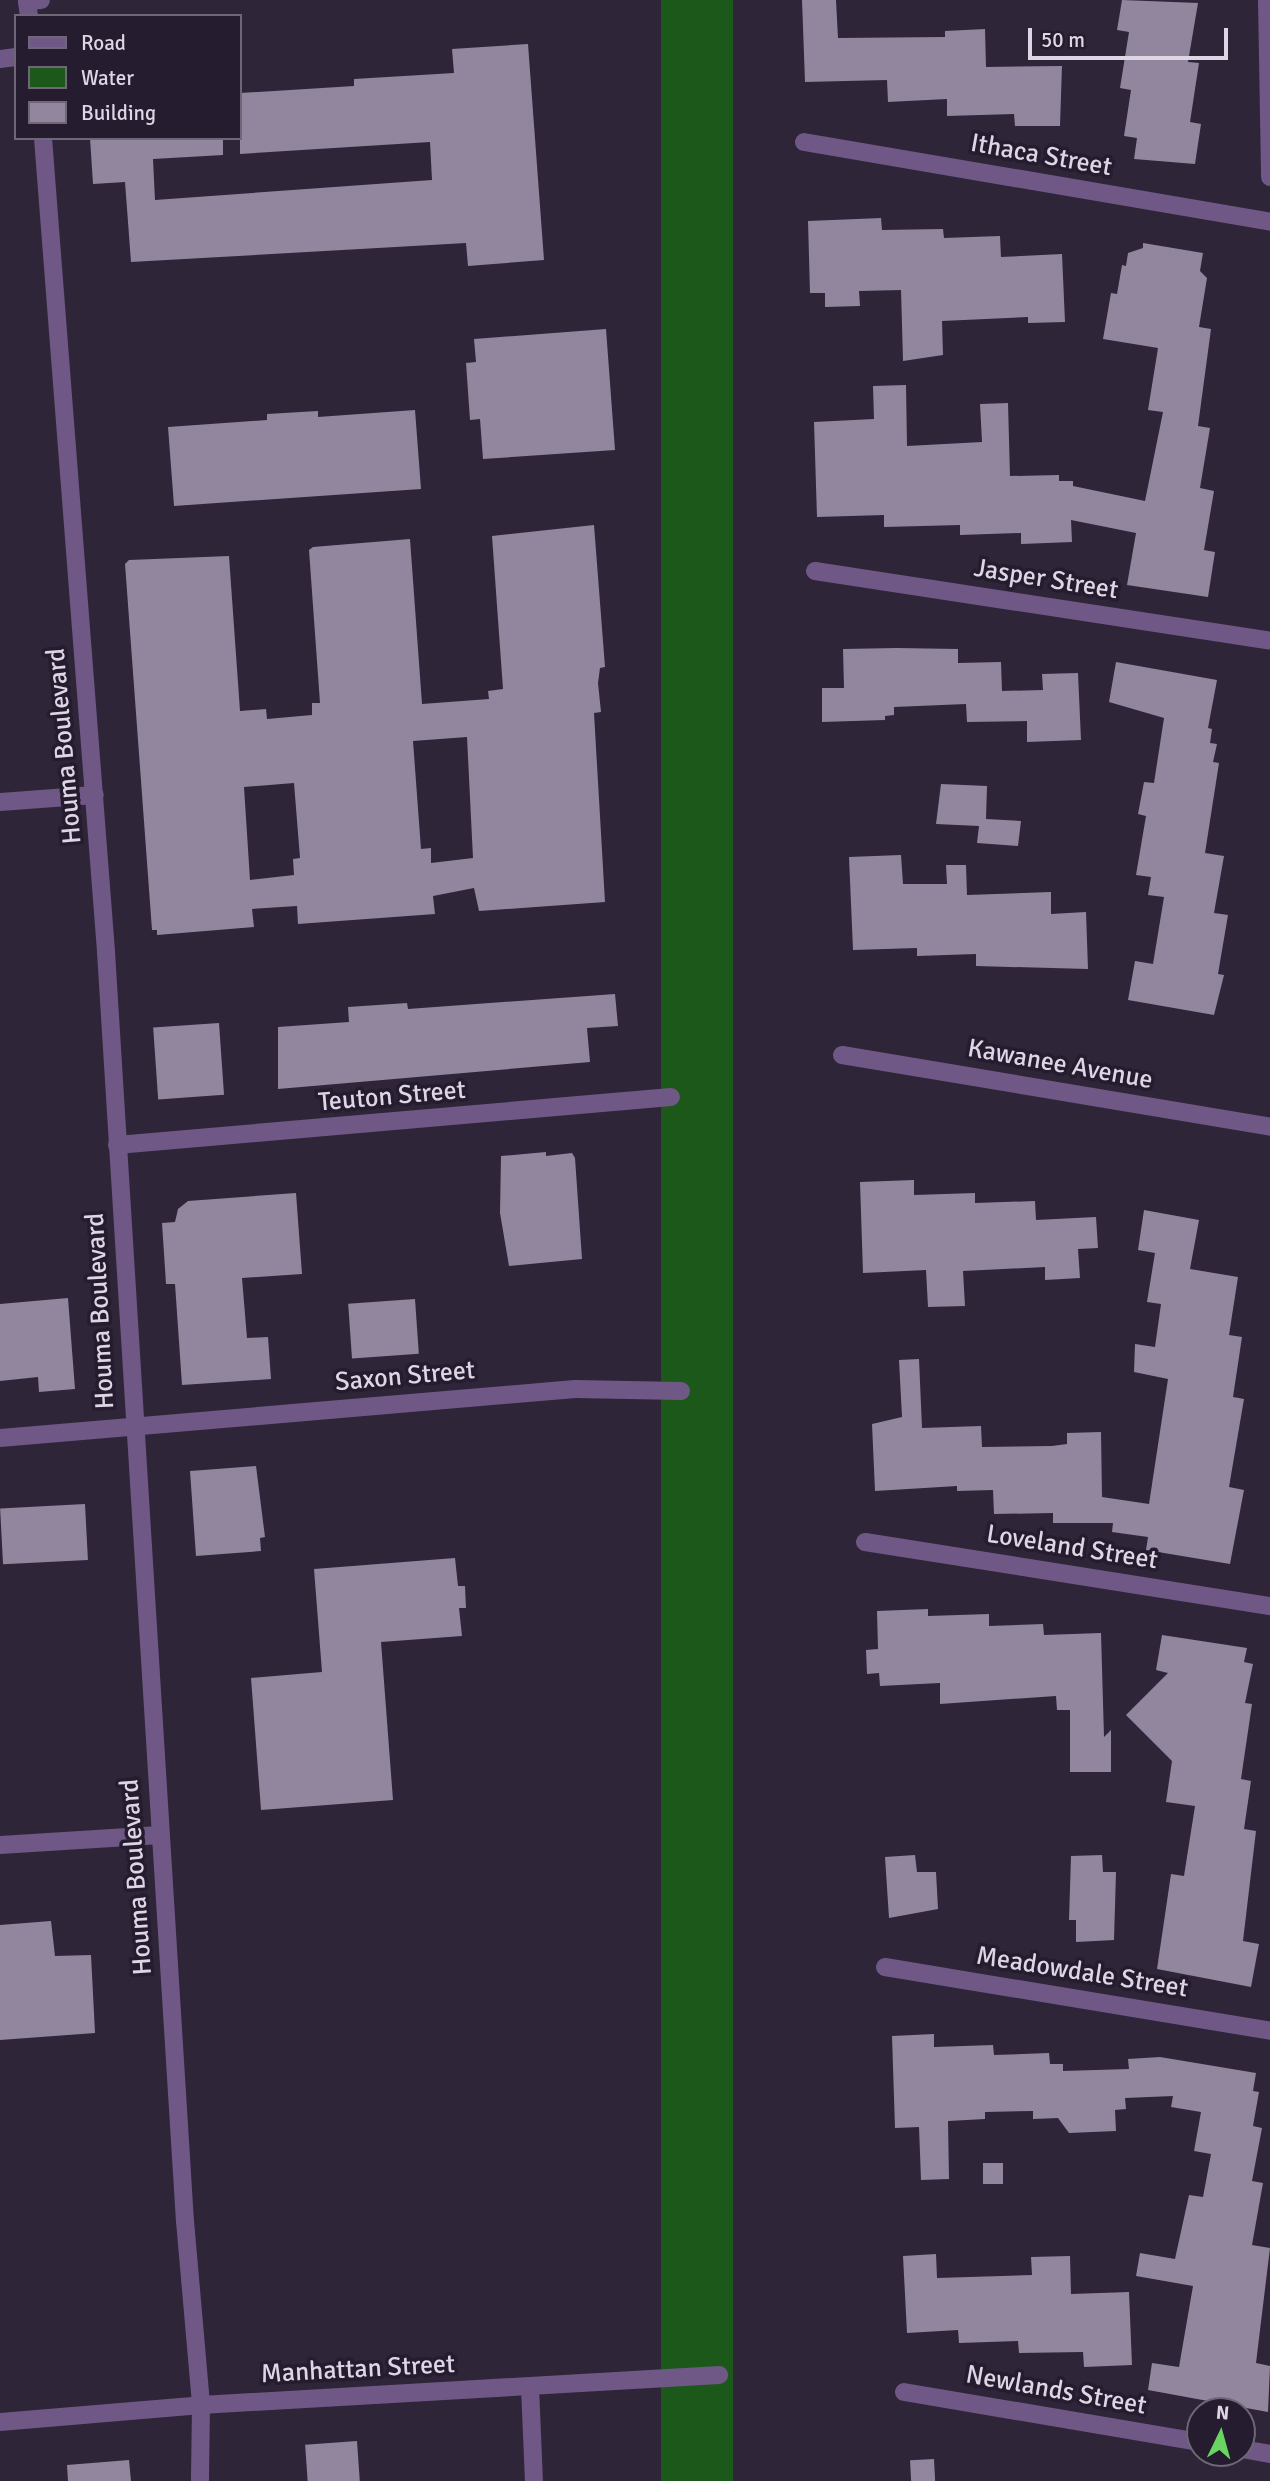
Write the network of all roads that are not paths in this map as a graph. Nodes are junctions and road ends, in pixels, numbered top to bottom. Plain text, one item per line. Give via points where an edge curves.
1 (41, 0) edge
2 (1267, 0) edge
3 (29, 14) edge
4 (43, 140) edge
5 (804, 142) dead end
6 (1270, 177) edge
7 (1270, 222) edge
8 (815, 571) dead end
9 (1270, 642) edge
10 (95, 795) junction
11 (0, 802) edge
12 (842, 1055) dead end
13 (671, 1097) dead end
14 (1270, 1127) edge
15 (117, 1144) junction
16 (681, 1391) dead end
17 (134, 1425) junction
18 (0, 1438) edge
19 (865, 1542) dead end
20 (1270, 1606) edge
21 (160, 1835) junction
22 (0, 1845) edge
23 (885, 1966) dead end
24 (1270, 2031) edge
25 (719, 2375) dead end
26 (530, 2386) junction
27 (904, 2392) dead end
28 (201, 2405) junction
29 (0, 2422) edge
30 (1186, 2440) edge
31 (201, 2481) edge
32 (534, 2481) edge

1 - 3 street via 27,1
2 - 6 street
4 - 10 street, Houma Boulevard
5 - 7 street, Ithaca Street
8 - 9 street, Jasper Street
10 - 11 street
10 - 15 street, Houma Boulevard
12 - 14 street, Kawanee Avenue
13 - 15 street, Teuton Street
15 - 17 street, Houma Boulevard
16 - 17 street, Saxon Street via 575,1389
17 - 18 street
17 - 21 street, Houma Boulevard
19 - 20 street, Loveland Street
21 - 22 street
21 - 28 street, Houma Boulevard
23 - 24 street, Meadowdale Street
25 - 26 street, Manhattan Street
26 - 28 street, Manhattan Street
26 - 32 street
27 - 30 street, Newlands Street
28 - 29 street, Manhattan Street
28 - 31 street, Houma Boulevard

